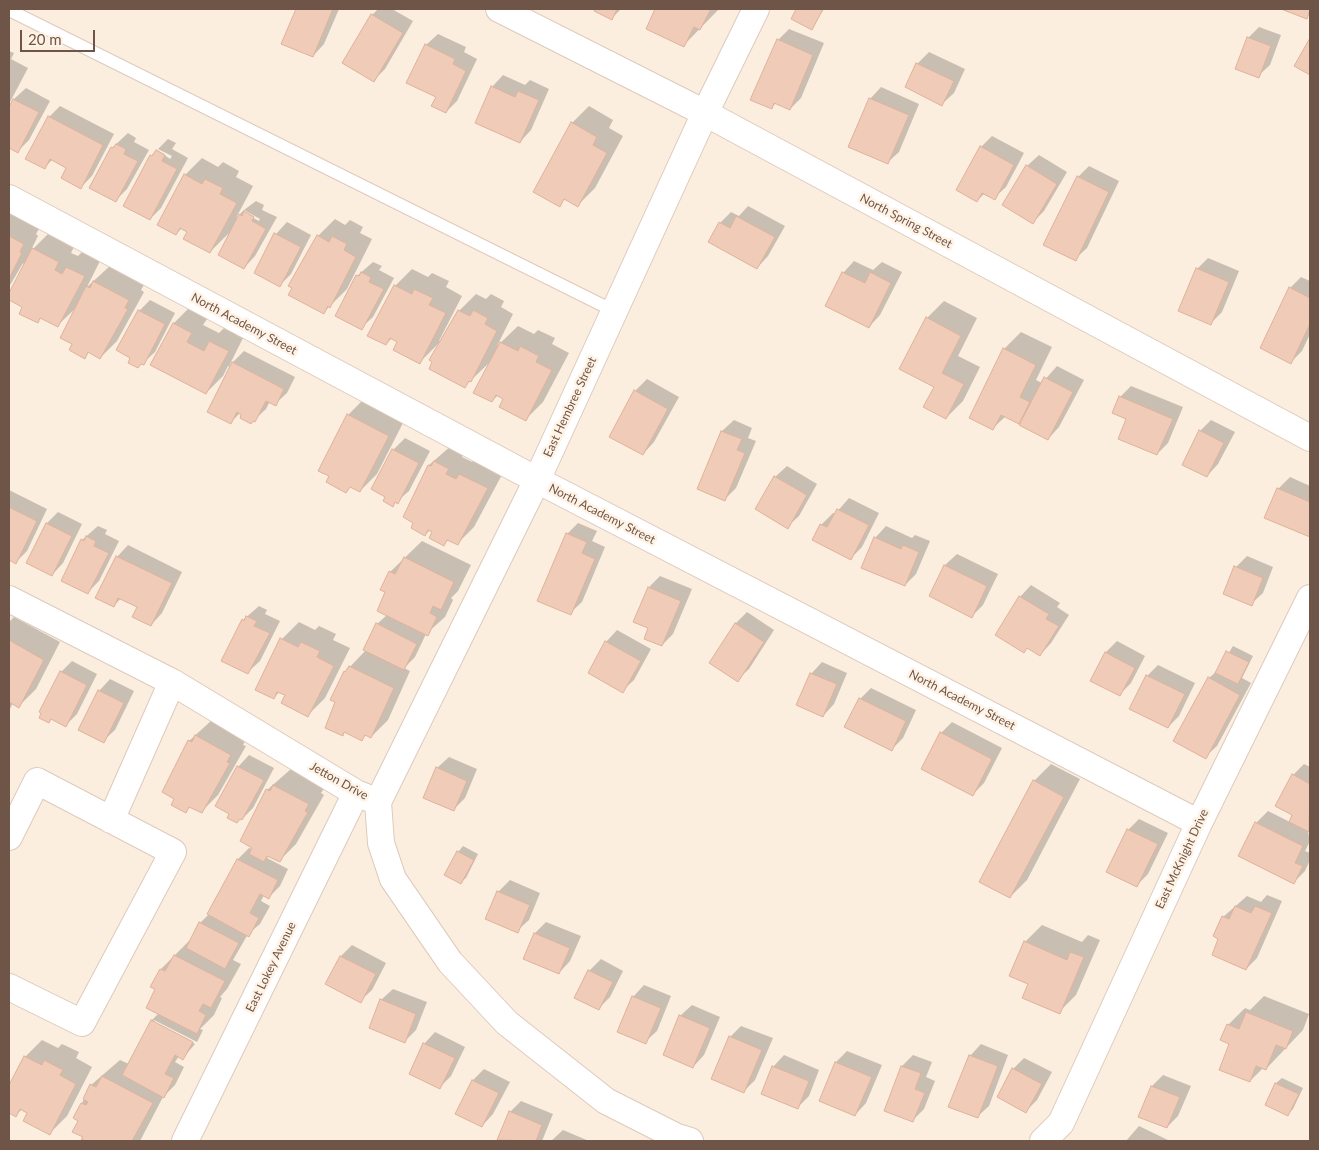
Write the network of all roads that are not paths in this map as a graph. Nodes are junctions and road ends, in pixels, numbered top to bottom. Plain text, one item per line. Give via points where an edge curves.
1 (499, 9) edge
2 (756, 9) edge
3 (9, 10) edge
4 (705, 113) junction
5 (9, 198) edge
6 (614, 311) junction
7 (1310, 438) edge
8 (537, 480) junction
9 (1310, 598) edge
10 (9, 599) edge
11 (172, 682) junction
12 (367, 798) junction
13 (111, 820) junction
14 (1199, 823) junction
15 (9, 837) edge
16 (10, 992) edge
17 (1052, 1132) edge
18 (185, 1141) edge
19 (690, 1141) edge

1 - 4 street, North Spring Street
2 - 4 street, East Hembree Street
3 - 6 lane
4 - 6 street, East Hembree Street
4 - 7 street, North Spring Street
5 - 8 street, North Academy Street
6 - 8 street, East Hembree Street
8 - 12 street, East Hembree Street
8 - 14 street, North Academy Street
9 - 14 street, East McKnight Drive
10 - 11 street, Jetton Drive
11 - 12 street, Jetton Drive
11 - 13 street
12 - 18 street, East Lokey Avenue
12 - 19 street, Jetton Drive via 393,879 450,962 500,1016 606,1101
13 - 15 street via 37,781
13 - 16 street via 173,852 82,1023
14 - 17 street, East McKnight Drive

